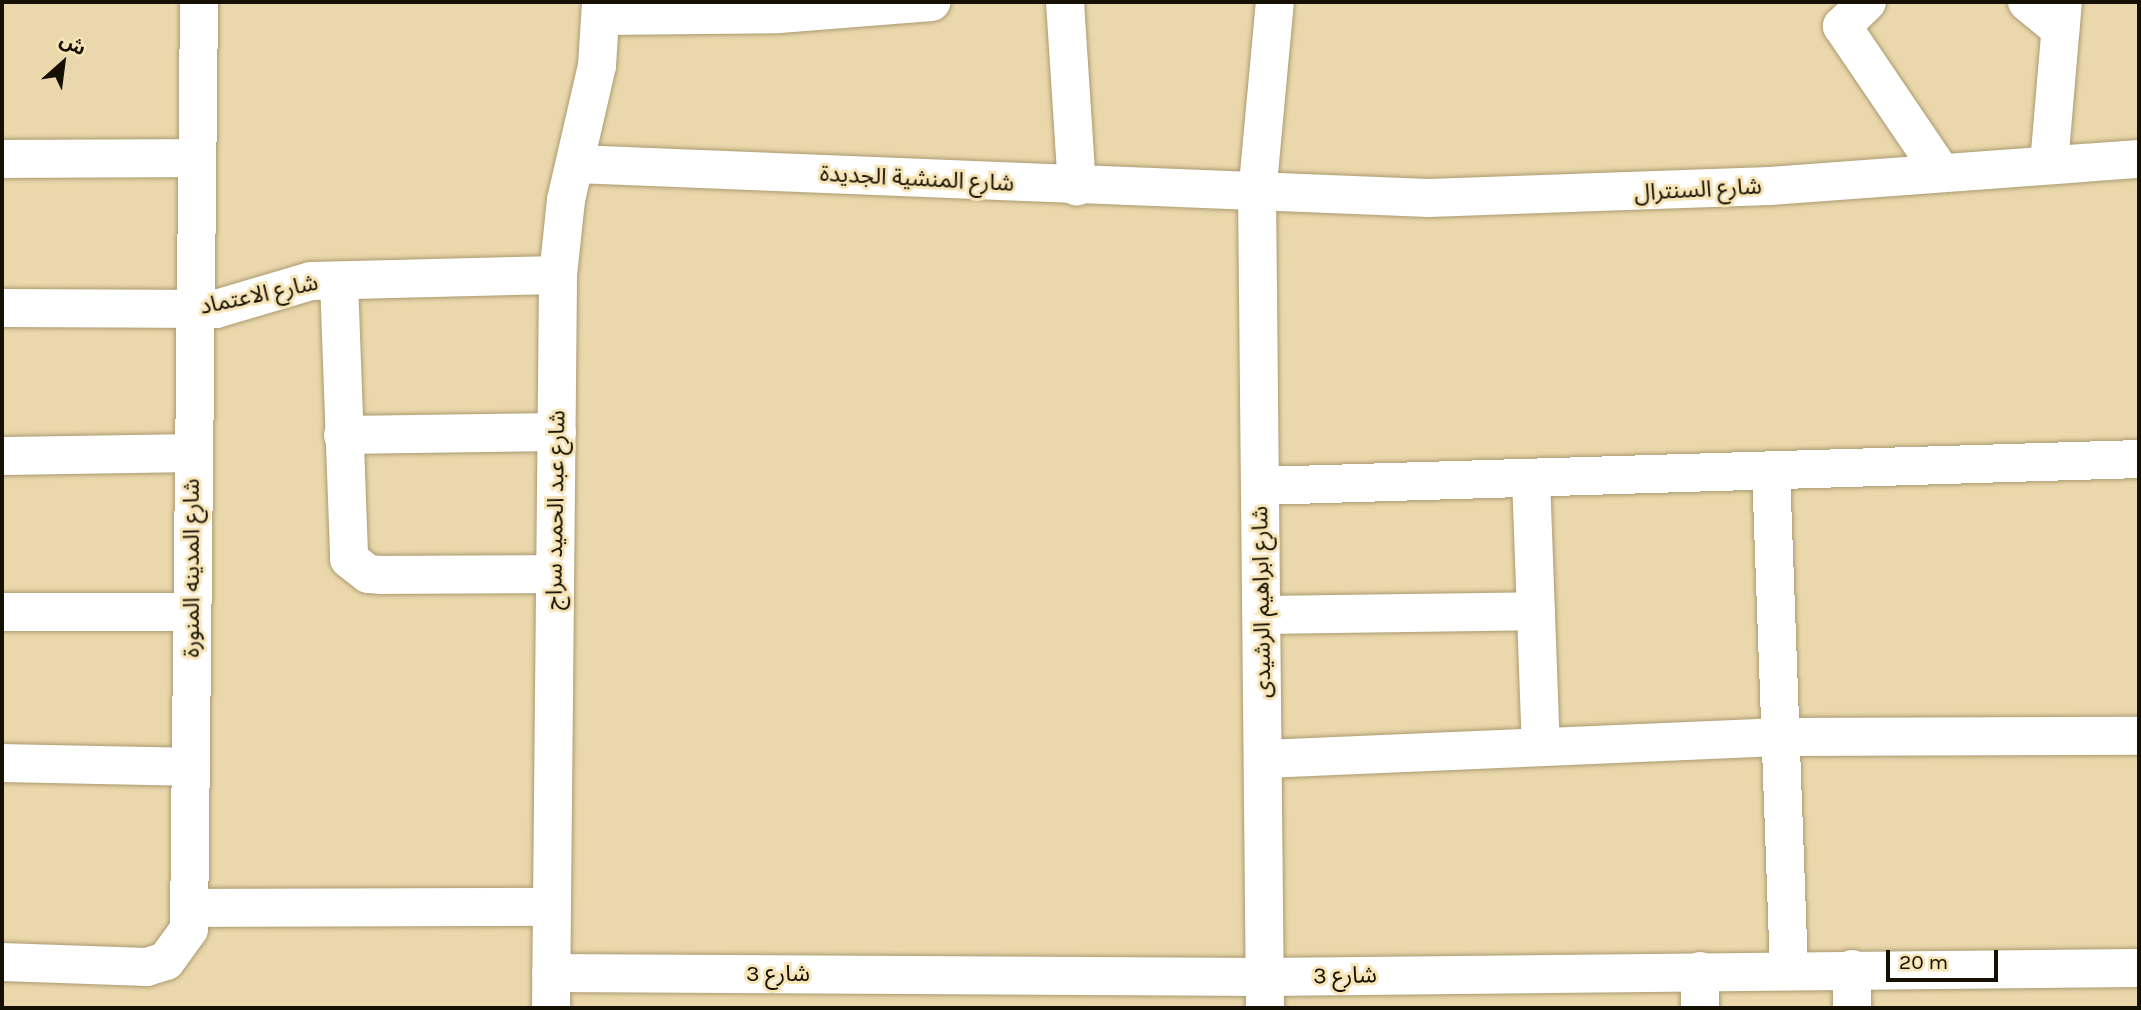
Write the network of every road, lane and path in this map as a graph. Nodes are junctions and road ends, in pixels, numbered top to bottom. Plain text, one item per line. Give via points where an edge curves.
1 (199, 2) edge
2 (932, 2) edge
3 (1065, 2) edge
4 (1275, 2) edge
5 (2026, 2) edge
6 (647, 8) edge
7 (601, 9) edge
8 (1844, 10) edge
9 (2061, 15) edge
10 (197, 158) junction
11 (2, 159) edge
12 (2139, 159) edge
13 (576, 164) junction
14 (2049, 164) junction
15 (1940, 171) junction
16 (1077, 187) junction
17 (1257, 195) junction
18 (558, 275) junction
19 (340, 281) junction
20 (2, 308) edge
21 (195, 310) junction
22 (557, 432) junction
23 (343, 435) junction
24 (193, 453) junction
25 (2, 456) edge
26 (2139, 459) edge
27 (1771, 470) junction
28 (1531, 478) junction
29 (1261, 486) junction
30 (555, 574) junction
31 (191, 611) junction
32 (1536, 611) junction
33 (2, 612) edge
34 (1262, 615) junction
35 (2139, 736) edge
36 (1780, 737) junction
37 (1541, 747) junction
38 (1265, 759) junction
39 (2, 763) edge
40 (191, 767) junction
41 (551, 907) junction
42 (190, 908) junction
43 (2, 962) edge
44 (2139, 968) edge
45 (1852, 969) junction
46 (1789, 970) junction
47 (1700, 971) junction
48 (551, 990) edge
49 (1265, 993) edge
50 (1700, 1008) edge
51 (1852, 1008) edge

1 - 10 street, شارع المدينه المنورة
2 - 6 street, شارع عبد الحميد سراج via 779,14
3 - 16 street
4 - 17 street, شارع ابراهيم الرشيدى
5 - 9 street
6 - 7 street, شارع عبد الحميد سراج
7 - 13 street, شارع عبد الحميد سراج
8 - 15 street
9 - 14 street
10 - 11 street
10 - 21 street, شارع المدينه المنورة
12 - 14 street, شارع السنترال
13 - 16 street, شارع المنشية الجديدة
13 - 18 street, شارع عبد الحميد سراج
14 - 15 street, شارع السنترال
15 - 17 street, شارع السنترال via 1599,195
16 - 17 street, شارع المنشية الجديدة
17 - 29 street, شارع ابراهيم الرشيدى
18 - 19 street, شارع الاعتماد
18 - 22 street, شارع عبد الحميد سراج
19 - 21 street, شارع الاعتماد via 283,286 237,304
19 - 23 street
20 - 21 street, شارع الاعتماد
21 - 24 street, شارع المدينه المنورة
22 - 23 street
22 - 30 street, شارع عبد الحميد سراج
23 - 30 street via 346,547 357,568 381,575
24 - 25 street
24 - 31 street, شارع المدينه المنورة
26 - 27 street
27 - 28 street
27 - 36 street
28 - 29 street
28 - 32 street
29 - 34 street, شارع ابراهيم الرشيدى
30 - 41 street, شارع عبد الحميد سراج
31 - 33 street
31 - 40 street, شارع المدينه المنورة
32 - 34 street
32 - 37 street
34 - 38 street, شارع ابراهيم الرشيدى
35 - 36 street
36 - 37 street
36 - 46 street
37 - 38 street
38 - 49 street, شارع ابراهيم الرشيدى
39 - 40 street
40 - 42 street, شارع المدينه المنورة
41 - 42 street
41 - 48 street, شارع عبد الحميد سراج
42 - 43 street, شارع المدينه المنورة via 189,929 181,947 166,961 147,967
44 - 45 street, شارع 3
45 - 46 street, شارع 3
45 - 51 street
46 - 47 street, شارع 3
47 - 49 street, شارع 3
47 - 50 street
48 - 49 street, شارع 3

